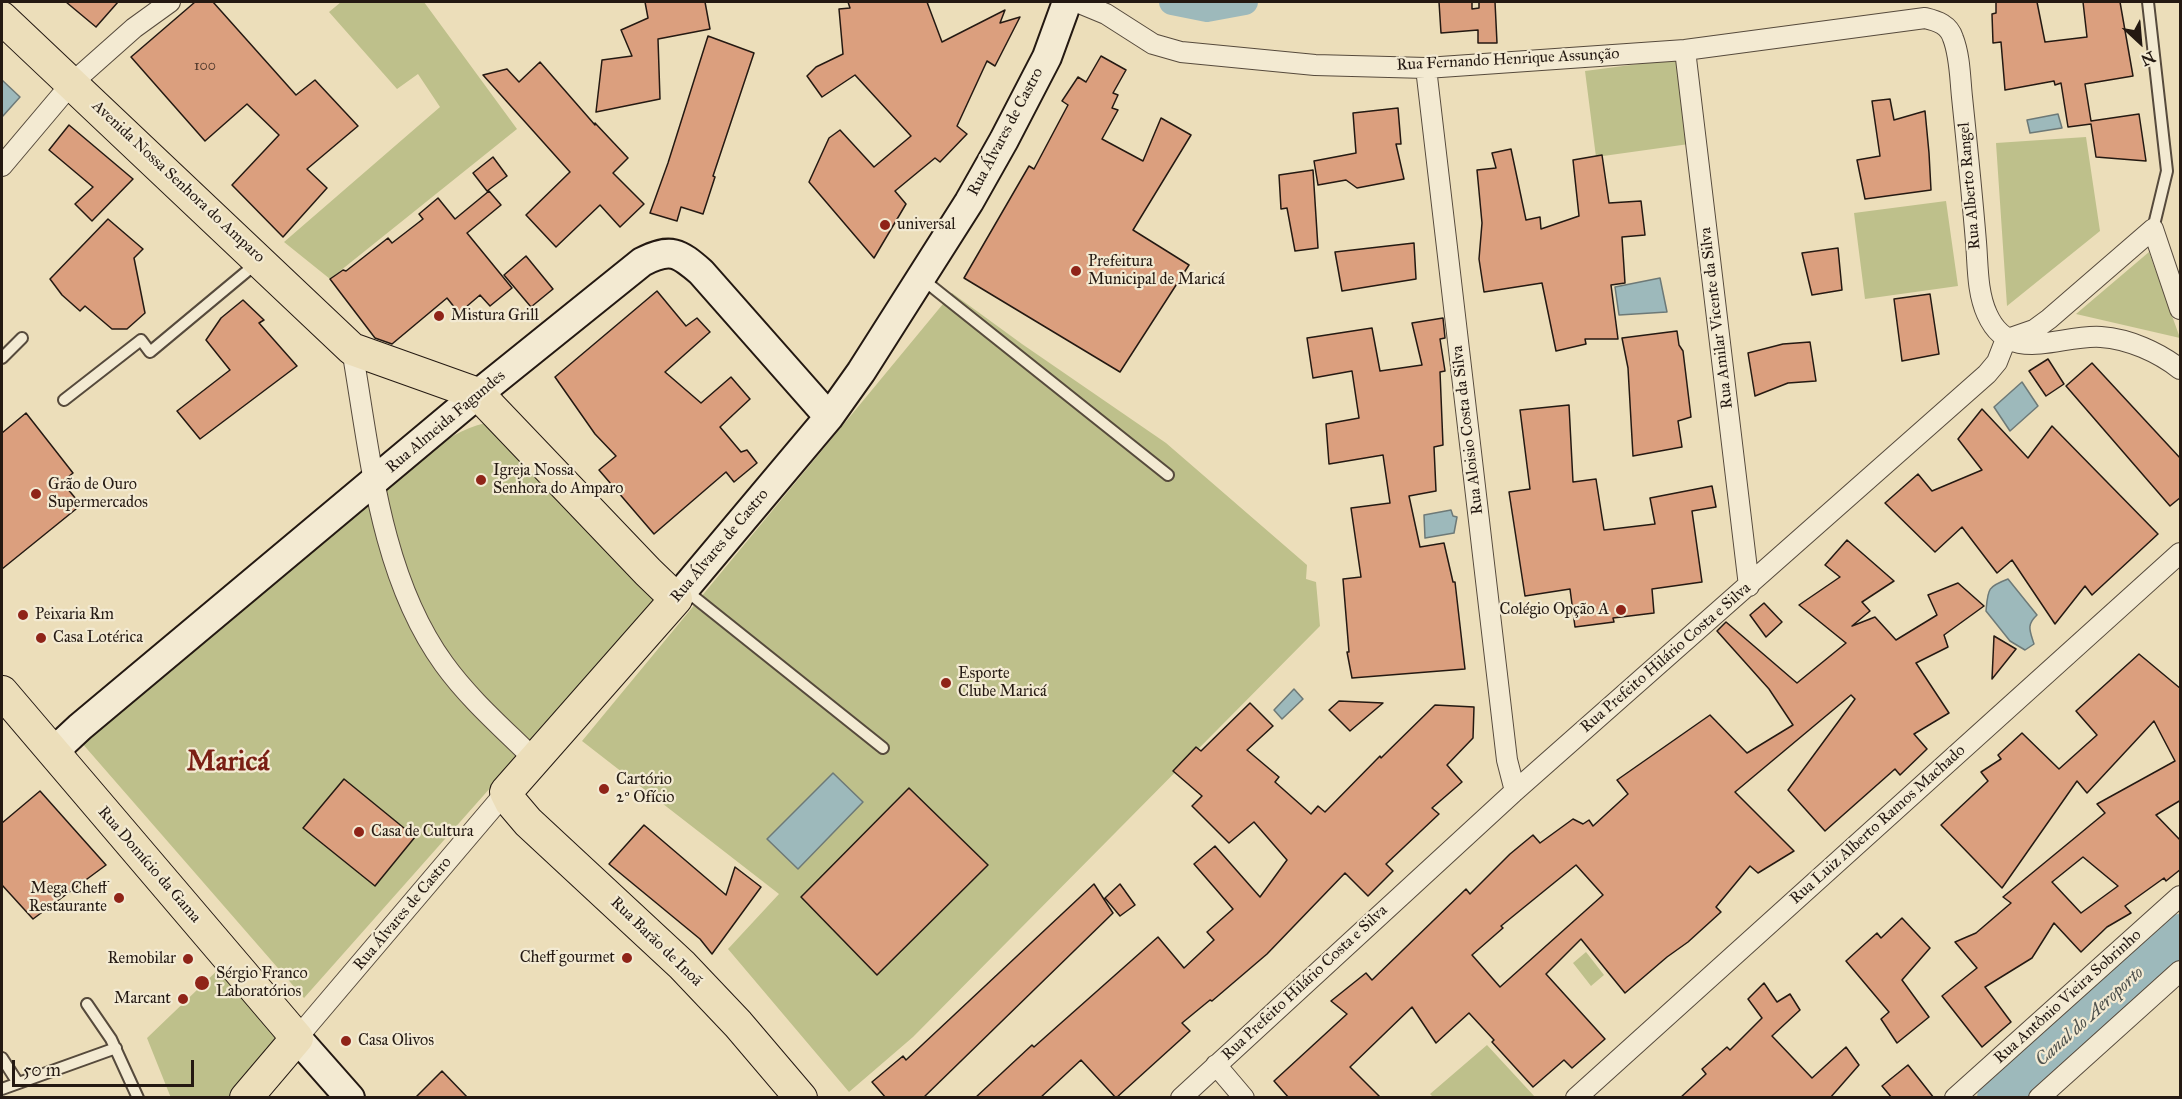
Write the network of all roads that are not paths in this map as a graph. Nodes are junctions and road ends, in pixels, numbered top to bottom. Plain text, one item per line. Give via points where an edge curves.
1 (170, 2) edge
2 (1067, 2) edge
3 (1077, 2) edge
4 (2148, 2) edge
5 (2, 18) edge
6 (1947, 27) joint
7 (1685, 50) junction
8 (1426, 68) junction
9 (72, 82) junction
10 (2, 166) edge
11 (2152, 229) junction
12 (260, 260) junction
13 (921, 278) junction
14 (2181, 309) edge
15 (22, 339) dead end
16 (2006, 339) junction
17 (352, 349) junction
18 (2, 358) edge
19 (2181, 369) edge
20 (478, 394) junction
21 (64, 400) dead end
22 (829, 417) junction
23 (1168, 475) dead end
24 (375, 483) junction
25 (2181, 553) edge
26 (1749, 586) junction
27 (676, 599) junction
28 (2, 692) edge
29 (883, 748) dead end
30 (55, 754) junction
31 (535, 760) junction
32 (1515, 791) junction
33 (506, 792) junction
34 (2181, 896) edge
35 (2181, 971) edge
36 (87, 1004) dead end
37 (297, 1038) junction
38 (116, 1048) junction
39 (2, 1058) edge
40 (1216, 1065) junction
41 (18, 1083) junction
42 (2, 1089) edge
43 (138, 1098) edge
44 (246, 1098) edge
45 (350, 1098) edge
46 (801, 1098) edge
47 (1181, 1098) edge
48 (1244, 1098) edge
49 (1576, 1098) edge
50 (1955, 1098) edge
51 (2039, 1098) edge

1 - 9 street
2 - 13 main road, Rua Álvares de Castro via 1047,57 1010,129
3 - 8 street, Rua Fernando Henrique Assunção via 1106,14 1153,44 1180,52 1315,65
4 - 11 lane via 2168,171
5 - 9 main road, Avenida Nossa Senhora do Amparo
6 - 7 street, Rua Fernando Henrique Assunção via 1925,18
6 - 16 street, Rua Alberto Rangel via 1958,58 1980,294 1993,325
7 - 8 street, Rua Fernando Henrique Assunção
7 - 26 street, Rua Amilar Vicente da Silva
8 - 32 street, Rua Aloisio Costa da Silva via 1507,760
9 - 10 street
9 - 12 main road, Avenida Nossa Senhora do Amparo
11 - 14 street
11 - 16 street via 2034,330
12 - 17 main road, Avenida Nossa Senhora do Amparo
12 - 21 lane via 150,352 141,340
13 - 22 main road, Rua Álvares de Castro
13 - 23 lane
15 - 18 lane
16 - 19 street via 2024,345 2082,337 2116,339 2150,350
16 - 26 street, Rua Prefeito Hilário Costa e Silva via 1997,362 1987,374
17 - 20 main road, Avenida Nossa Senhora do Amparo
17 - 24 street
20 - 22 main road, Rua Almeida Fagundes via 642,262 669,252 686,259 701,272
20 - 24 main road, Rua Almeida Fagundes
20 - 27 main road
22 - 27 main road, Rua Álvares de Castro
24 - 30 main road, Rua Almeida Fagundes via 80,727
24 - 31 street via 400,579 421,627 463,687
25 - 49 street, Rua Luiz Alberto Ramos Machado
26 - 32 street, Rua Prefeito Hilário Costa e Silva
27 - 29 lane via 694,597
27 - 31 main road, Rua Álvares de Castro
28 - 30 main road, Rua Domício da Gama
30 - 37 main road, Rua Domício da Gama
31 - 33 main road, Rua Álvares de Castro
32 - 40 street, Rua Prefeito Hilário Costa e Silva
33 - 37 street, Rua Álvares de Castro
33 - 46 main road, Rua Barão de Inoã via 528,822 690,973
34 - 50 street, Rua Antônio Vieira Sobrinho
35 - 51 street
36 - 38 lane
37 - 44 main road
37 - 45 main road
38 - 41 lane
38 - 43 lane
39 - 41 lane
40 - 47 street, Rua Prefeito Hilário Costa e Silva
40 - 48 street
41 - 42 lane

